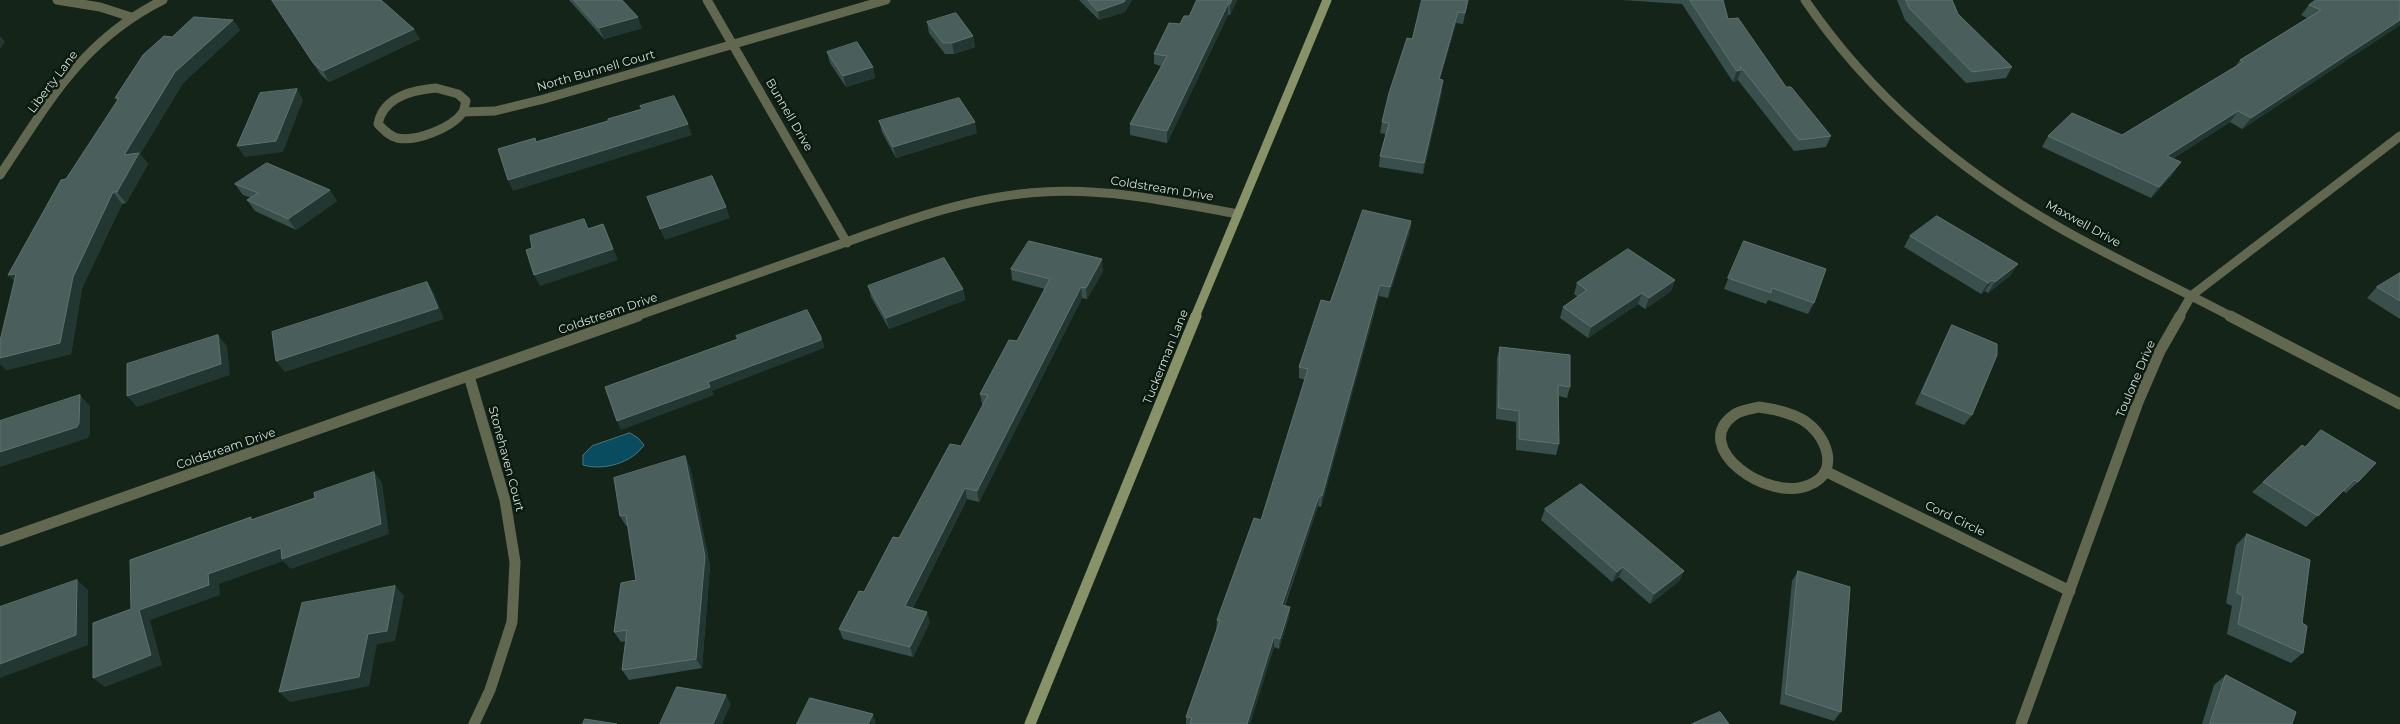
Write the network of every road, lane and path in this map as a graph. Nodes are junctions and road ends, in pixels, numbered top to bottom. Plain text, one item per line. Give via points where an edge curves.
1 (57, 0) edge
2 (163, 0) edge
3 (707, 0) edge
4 (886, 0) edge
5 (1327, 0) edge
6 (1804, 0) edge
7 (131, 17) junction
8 (734, 44) junction
9 (463, 112) junction
10 (2400, 136) edge
11 (0, 175) edge
12 (1238, 214) junction
13 (847, 243) junction
14 (2191, 296) junction
15 (469, 376) junction
16 (2400, 404) edge
17 (1827, 472) junction
18 (0, 541) edge
19 (2070, 591) junction
20 (474, 724) edge
21 (1030, 724) edge
22 (2021, 724) edge

1 - 7 street via 100,7
2 - 7 street, Liberty Lane
3 - 8 street, Bunnell Drive
4 - 8 street, North Bunnell Court
5 - 12 main road, Tuckerman Lane
6 - 14 street, Maxwell Drive via 1874,89 1910,123 1967,168 2060,228
7 - 11 street, Liberty Lane via 99,43 69,76
8 - 9 street, North Bunnell Court via 544,99 495,111
8 - 13 street, Bunnell Drive
9 - 9 street via 466,102 460,93 446,88 428,88 392,102 381,112 378,124 384,132 397,138 416,138 436,132
10 - 14 street, Toulone Drive
12 - 13 street, Coldstream Drive via 1094,192 1018,194 937,210
12 - 21 main road, Tuckerman Lane
13 - 15 street, Coldstream Drive
14 - 16 street, Maxwell Drive
14 - 19 street, Toulone Drive via 2160,351 2138,402
15 - 18 street, Coldstream Drive
15 - 20 street, Stonehaven Court via 505,500 515,562 512,622 490,690
17 - 17 street via 1827,447 1819,434 1792,414 1759,407 1744,408 1731,414 1723,423 1721,441 1729,460 1740,472 1756,481 1790,490 1819,481
17 - 19 street, Cord Circle
19 - 22 street, Toulone Drive

